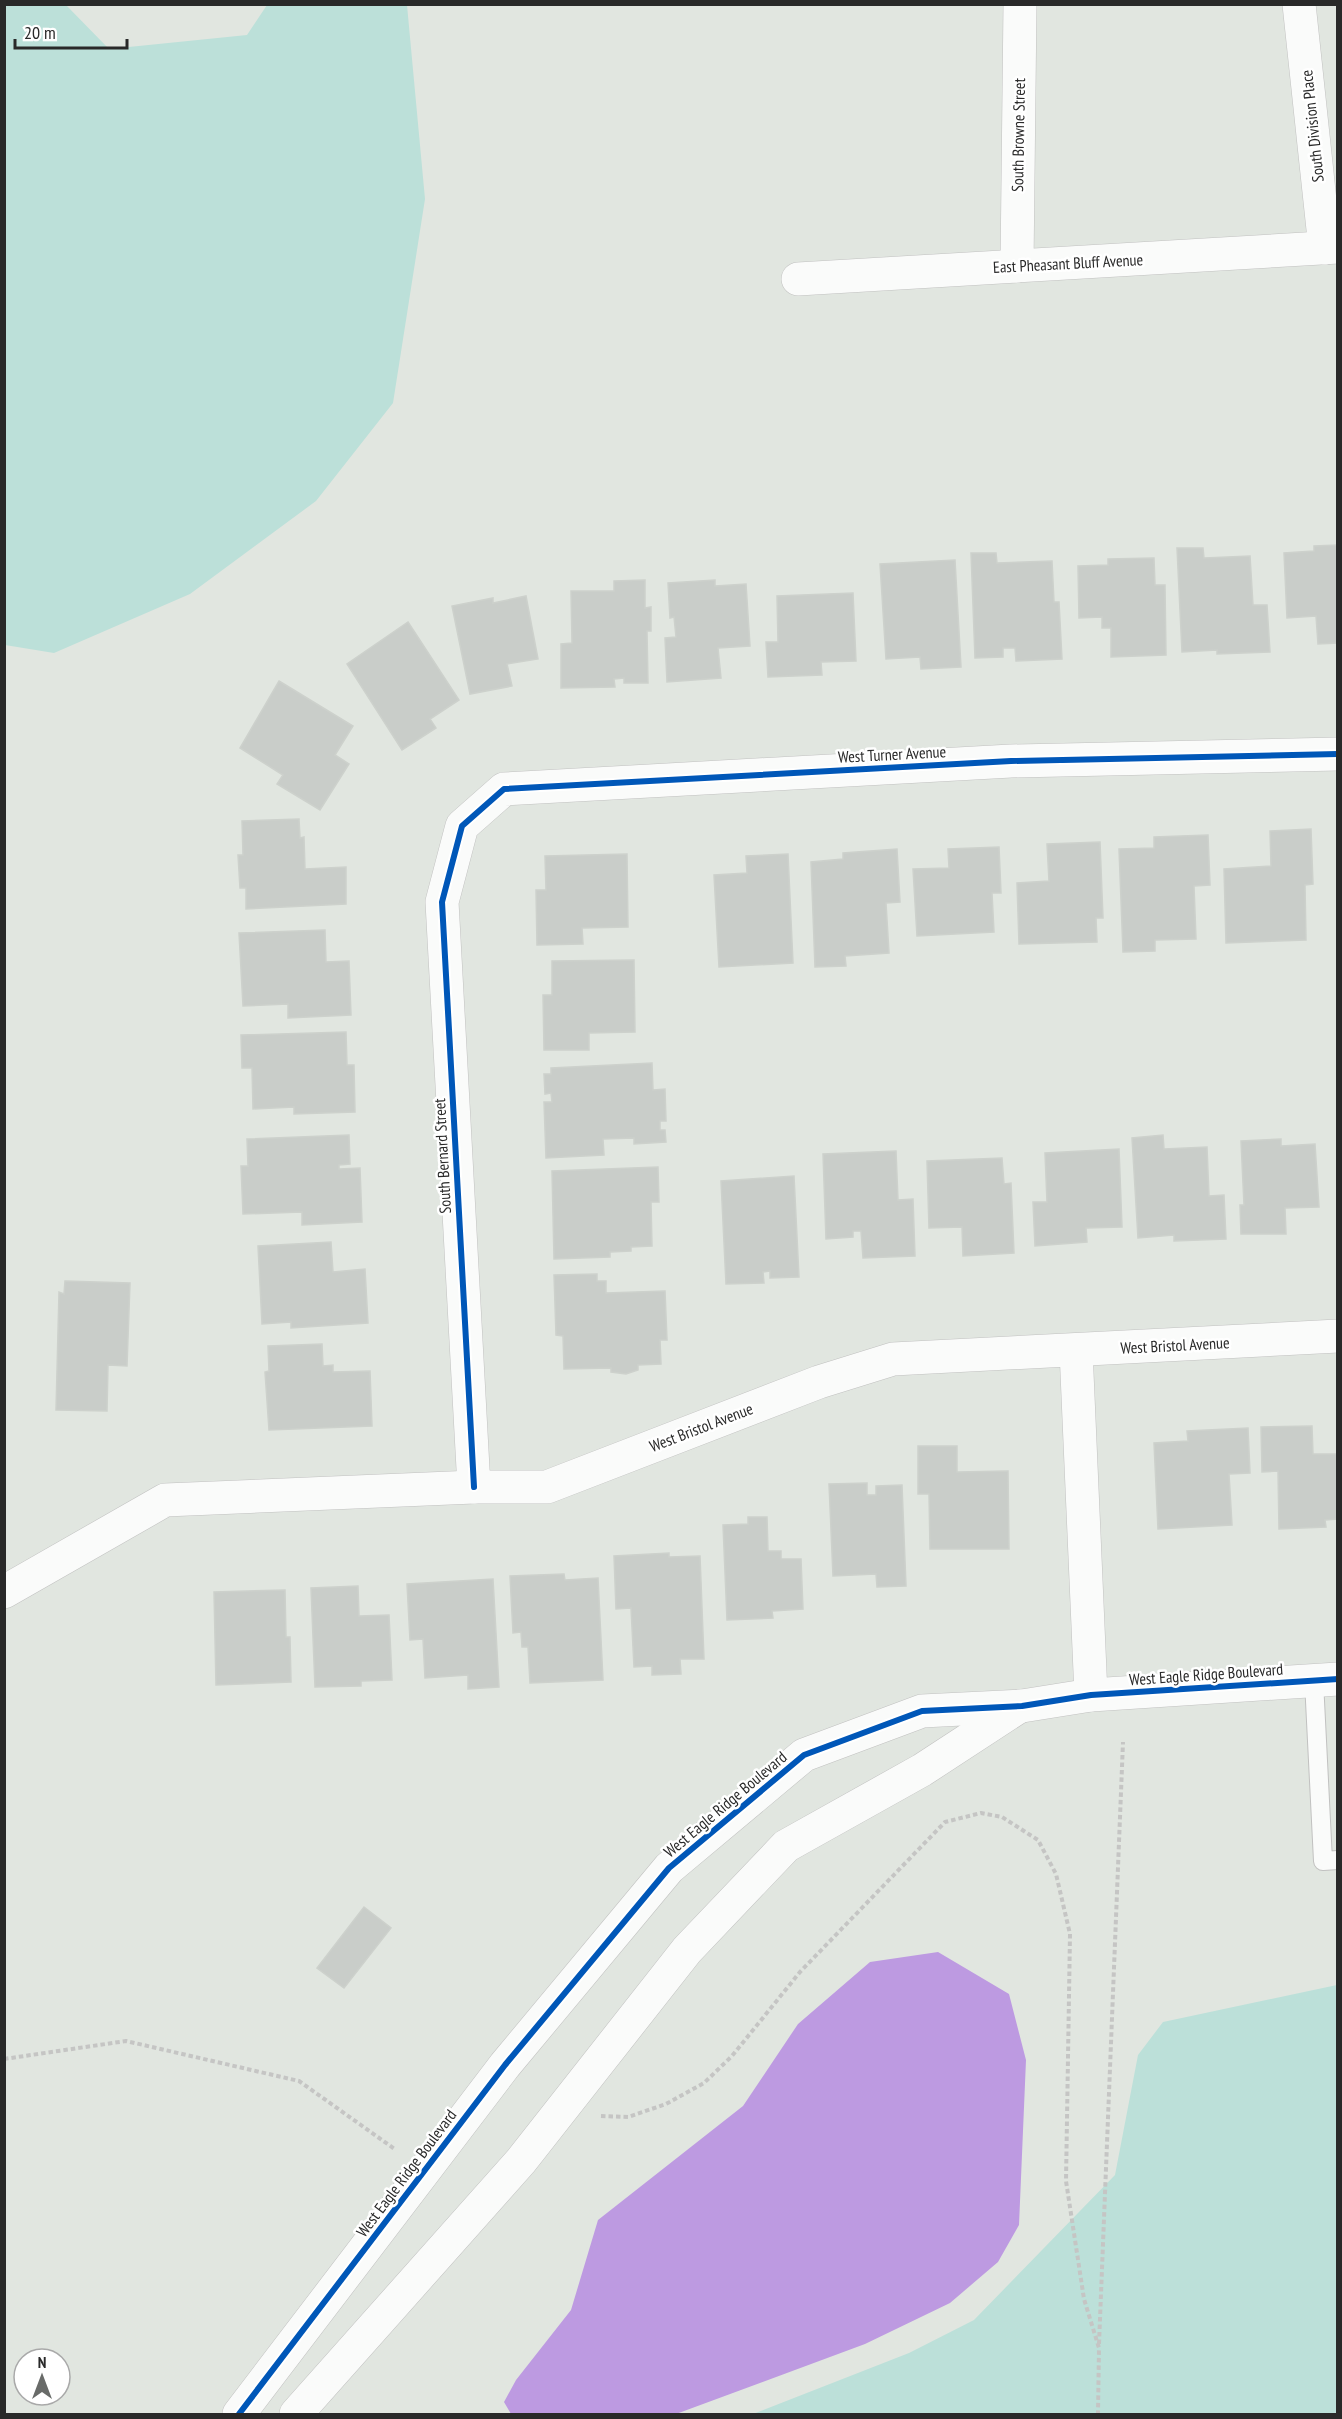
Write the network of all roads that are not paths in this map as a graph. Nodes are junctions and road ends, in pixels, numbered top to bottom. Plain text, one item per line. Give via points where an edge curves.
1 (1020, 4) edge
2 (1299, 4) edge
3 (1331, 248) edge
4 (1017, 266) junction
5 (798, 279) dead end
6 (1338, 754) edge
7 (462, 826) joint
8 (1338, 1336) edge
9 (1076, 1350) junction
10 (474, 1486) junction
11 (4, 1592) edge
12 (1326, 1680) edge
13 (1091, 1695) junction
14 (1022, 1706) junction
15 (1338, 1860) edge
16 (239, 2415) edge
17 (296, 2415) edge

1 - 4 street, South Browne Street
2 - 3 street, South Division Place
3 - 4 street, East Pheasant Bluff Avenue
4 - 5 street, East Pheasant Bluff Avenue
6 - 7 street, West Turner Avenue via 1011,761 504,789
7 - 10 street, South Bernard Street via 442,902
8 - 9 street, West Bristol Avenue
9 - 10 street, West Bristol Avenue via 892,1359 819,1382 547,1486
9 - 13 street
10 - 11 street, West Bristol Avenue via 165,1500
12 - 13 street, West Eagle Ridge Boulevard
12 - 15 lane via 1323,1861
13 - 14 street, West Eagle Ridge Boulevard
14 - 16 street, West Eagle Ridge Boulevard via 922,1711 804,1755 669,1868 505,2065
14 - 17 street, West Eagle Ridge Boulevard via 922,1770 786,1846 687,1950 522,2161

